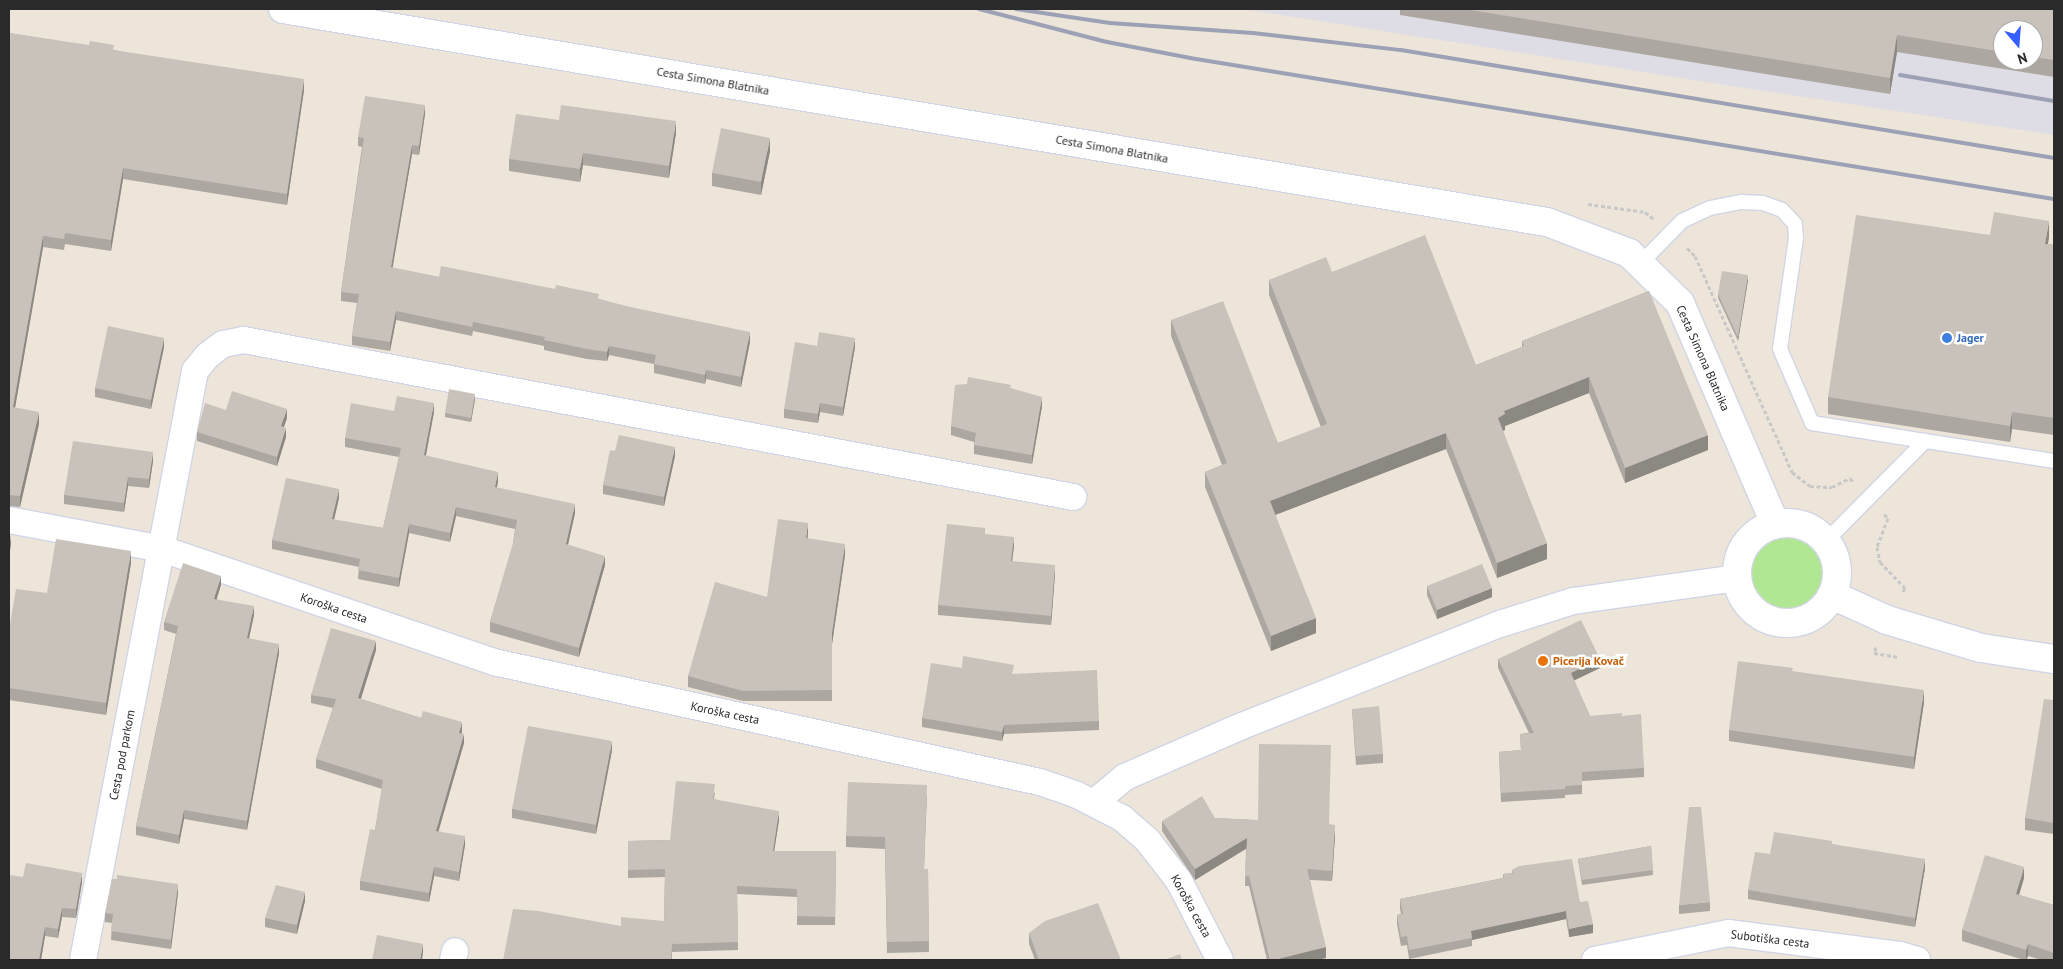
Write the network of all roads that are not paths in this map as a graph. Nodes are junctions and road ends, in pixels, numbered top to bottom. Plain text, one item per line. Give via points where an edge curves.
1 (283, 9) edge
2 (1640, 264) junction
3 (1925, 441) junction
4 (2054, 461) edge
5 (1073, 497) dead end
6 (9, 520) edge
7 (1774, 524) junction
8 (1826, 541) junction
9 (162, 550) junction
10 (1736, 578) junction
11 (1832, 595) junction
12 (2054, 659) edge
13 (1094, 802) junction
14 (83, 960) edge
15 (1220, 960) edge
16 (1595, 960) edge
17 (1917, 960) edge

1 - 2 street, Cesta Simona Blatnika via 1547,222 1629,253
2 - 3 lane via 1682,221 1710,208 1742,202 1763,203 1782,210 1795,224 1796,238 1780,349 1812,423
2 - 7 street, Cesta Simona Blatnika via 1680,303
3 - 4 lane
3 - 8 lane
5 - 9 street via 244,340 223,344 194,371
6 - 9 street, Koroška cesta
7 - 8 street via 1793,523 1811,529
7 - 10 street via 1745,544 1738,560
8 - 11 street via 1835,558 1837,577
9 - 13 street, Koroška cesta via 494,662 1040,782
9 - 14 street, Cesta pod parkom
10 - 11 street via 1743,599 1758,615 1778,623 1799,622 1818,612
10 - 13 street via 1572,601 1500,624 1242,726 1125,777
11 - 12 street via 1887,634
13 - 15 street, Koroška cesta via 1122,818 1148,841 1179,881
16 - 17 street, Subotiška cesta via 1728,933 1900,955

